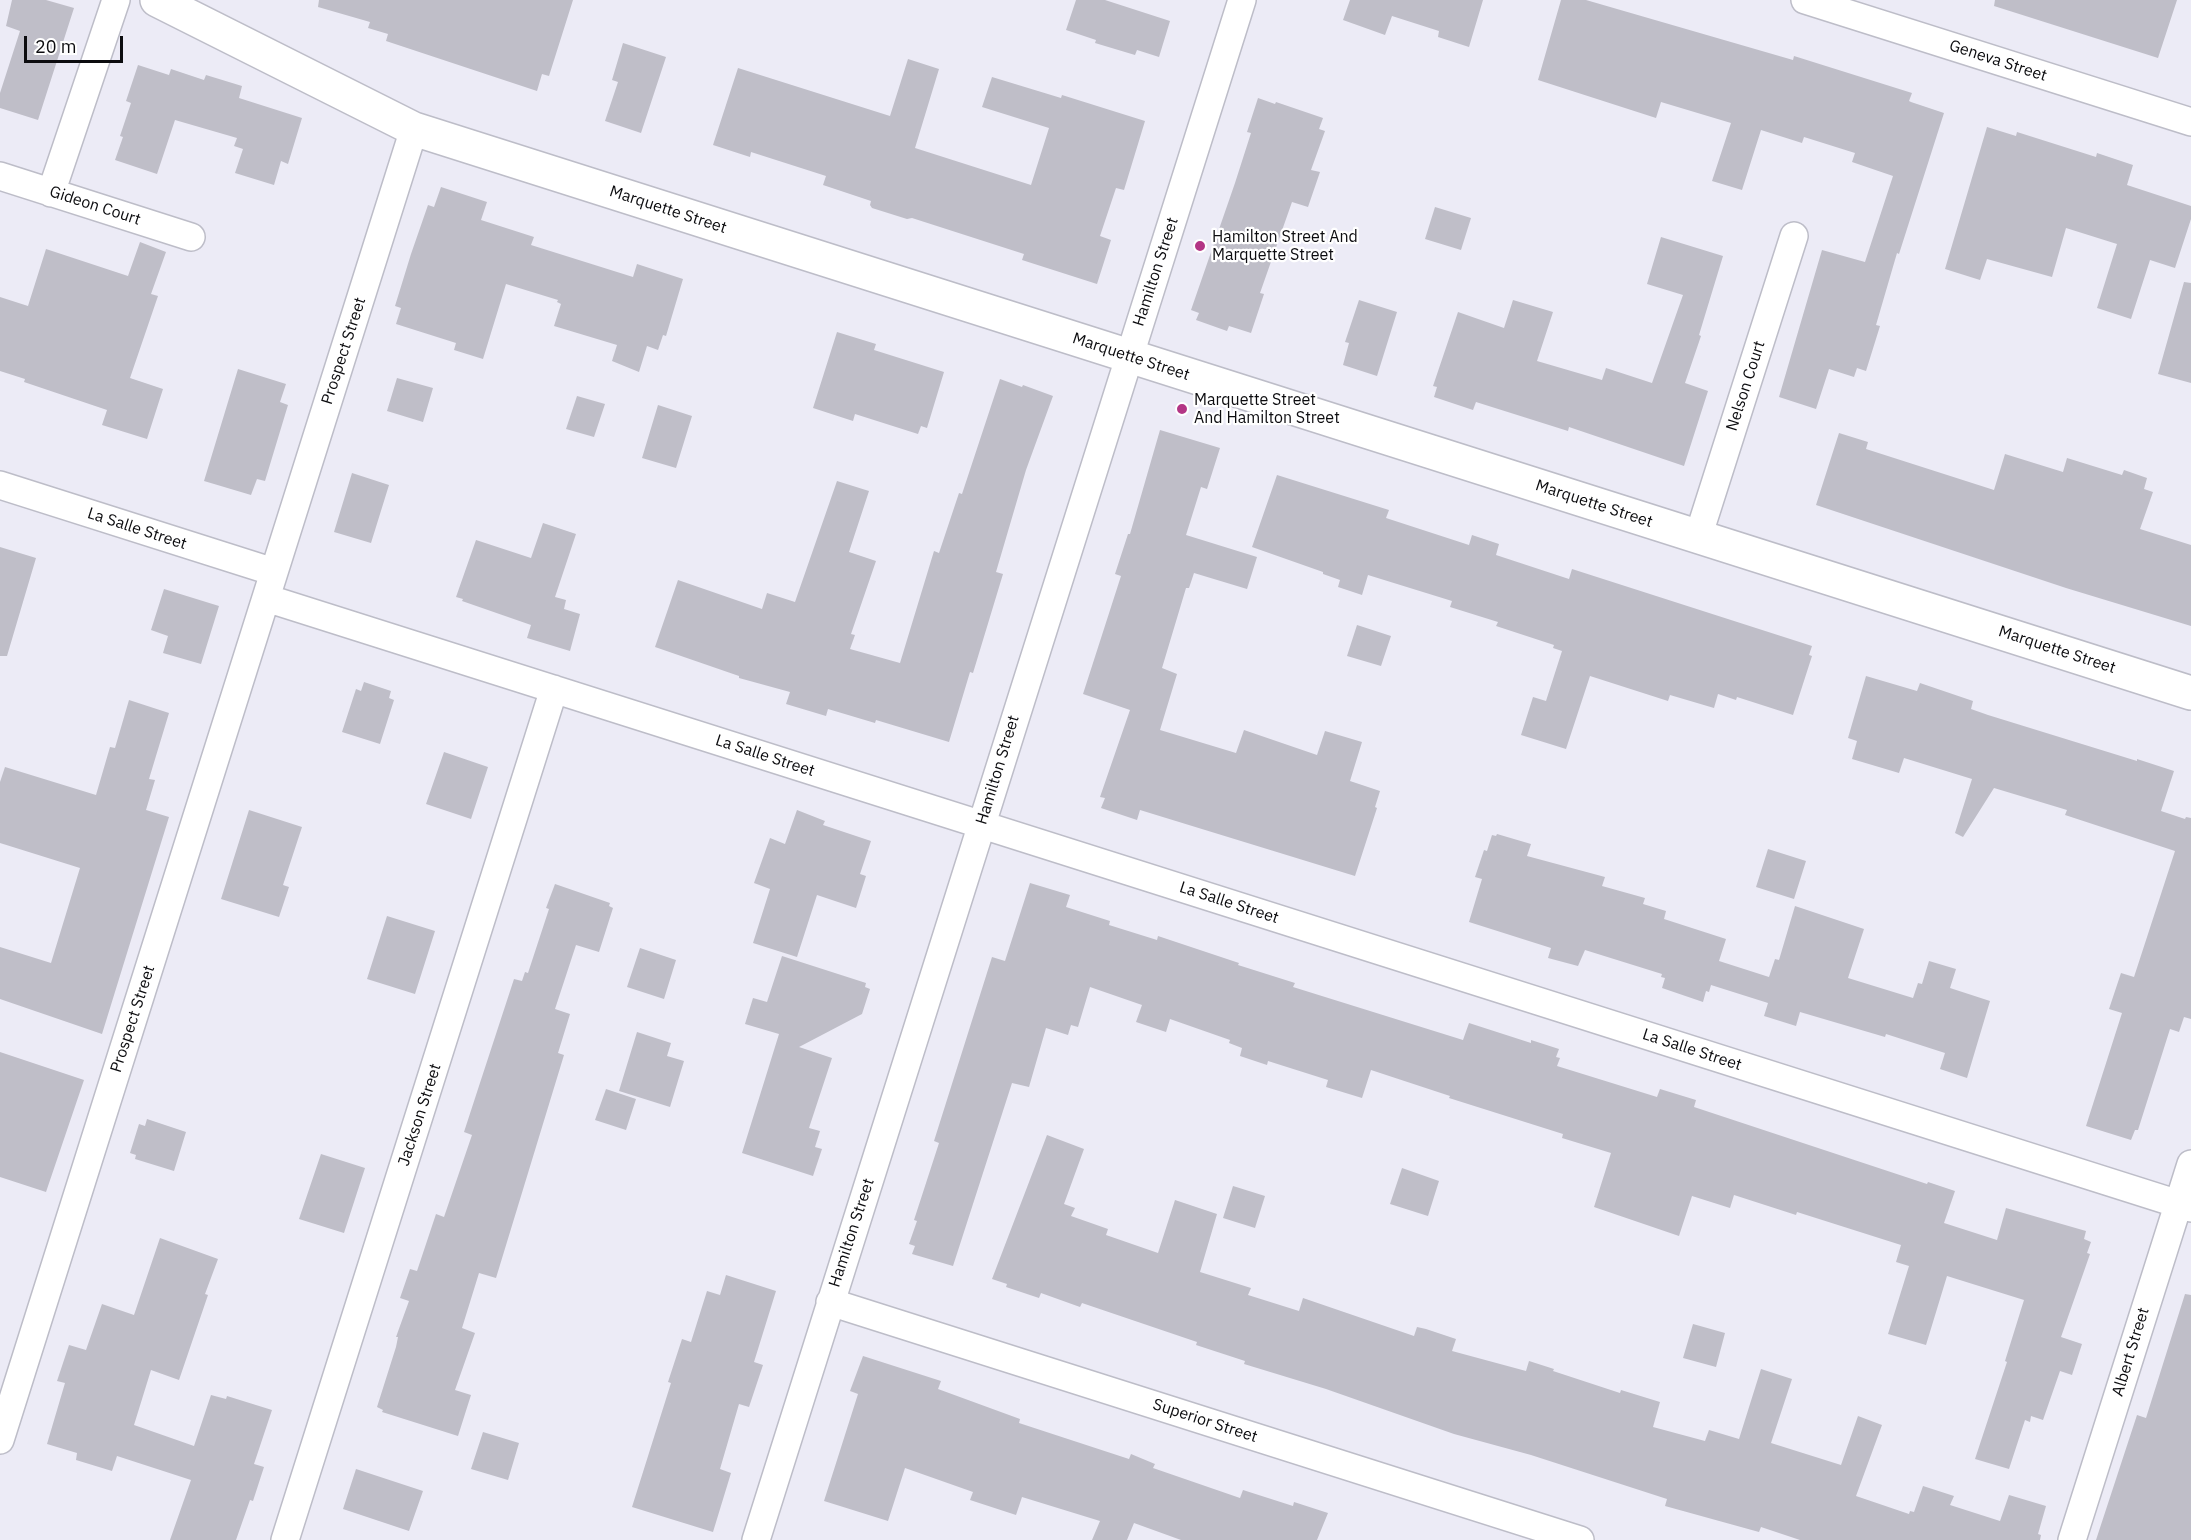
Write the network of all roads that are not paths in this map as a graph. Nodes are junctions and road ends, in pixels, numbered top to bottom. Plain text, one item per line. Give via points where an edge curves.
1 (116, 0) edge
2 (156, 0) edge
3 (1242, 0) edge
4 (1805, 0) edge
5 (2191, 122) edge
6 (414, 129) junction
7 (0, 176) edge
8 (51, 193) junction
9 (1794, 236) dead end
10 (191, 237) dead end
11 (1129, 356) junction
12 (0, 486) edge
13 (1698, 537) junction
14 (274, 572) junction
15 (266, 598) junction
16 (554, 689) junction
17 (2191, 693) edge
18 (981, 824) junction
19 (2191, 1164) edge
20 (2185, 1206) edge
21 (830, 1302) junction
22 (0, 1440) edge
23 (285, 1540) edge
24 (756, 1540) edge
25 (1580, 1540) edge
26 (2072, 1540) edge

1 - 8 street
2 - 6 street, Marquette Street
3 - 11 street, Hamilton Street
4 - 5 street, Geneva Street
6 - 11 street, Marquette Street
6 - 14 street, Prospect Street
7 - 8 street, Gideon Court
8 - 10 street, Gideon Court
9 - 13 street, Nelson Court
11 - 13 street, Marquette Street
11 - 18 street, Hamilton Street
12 - 14 street, La Salle Street
13 - 17 street, Marquette Street
14 - 15 street, Prospect Street
15 - 16 street, La Salle Street
15 - 22 street, Prospect Street
16 - 18 street, La Salle Street
16 - 23 street, Jackson Street
18 - 20 street, La Salle Street
18 - 21 street, Hamilton Street
19 - 20 street, Albert Street
20 - 26 street, Albert Street
21 - 24 street, Hamilton Street
21 - 25 street, Superior Street

